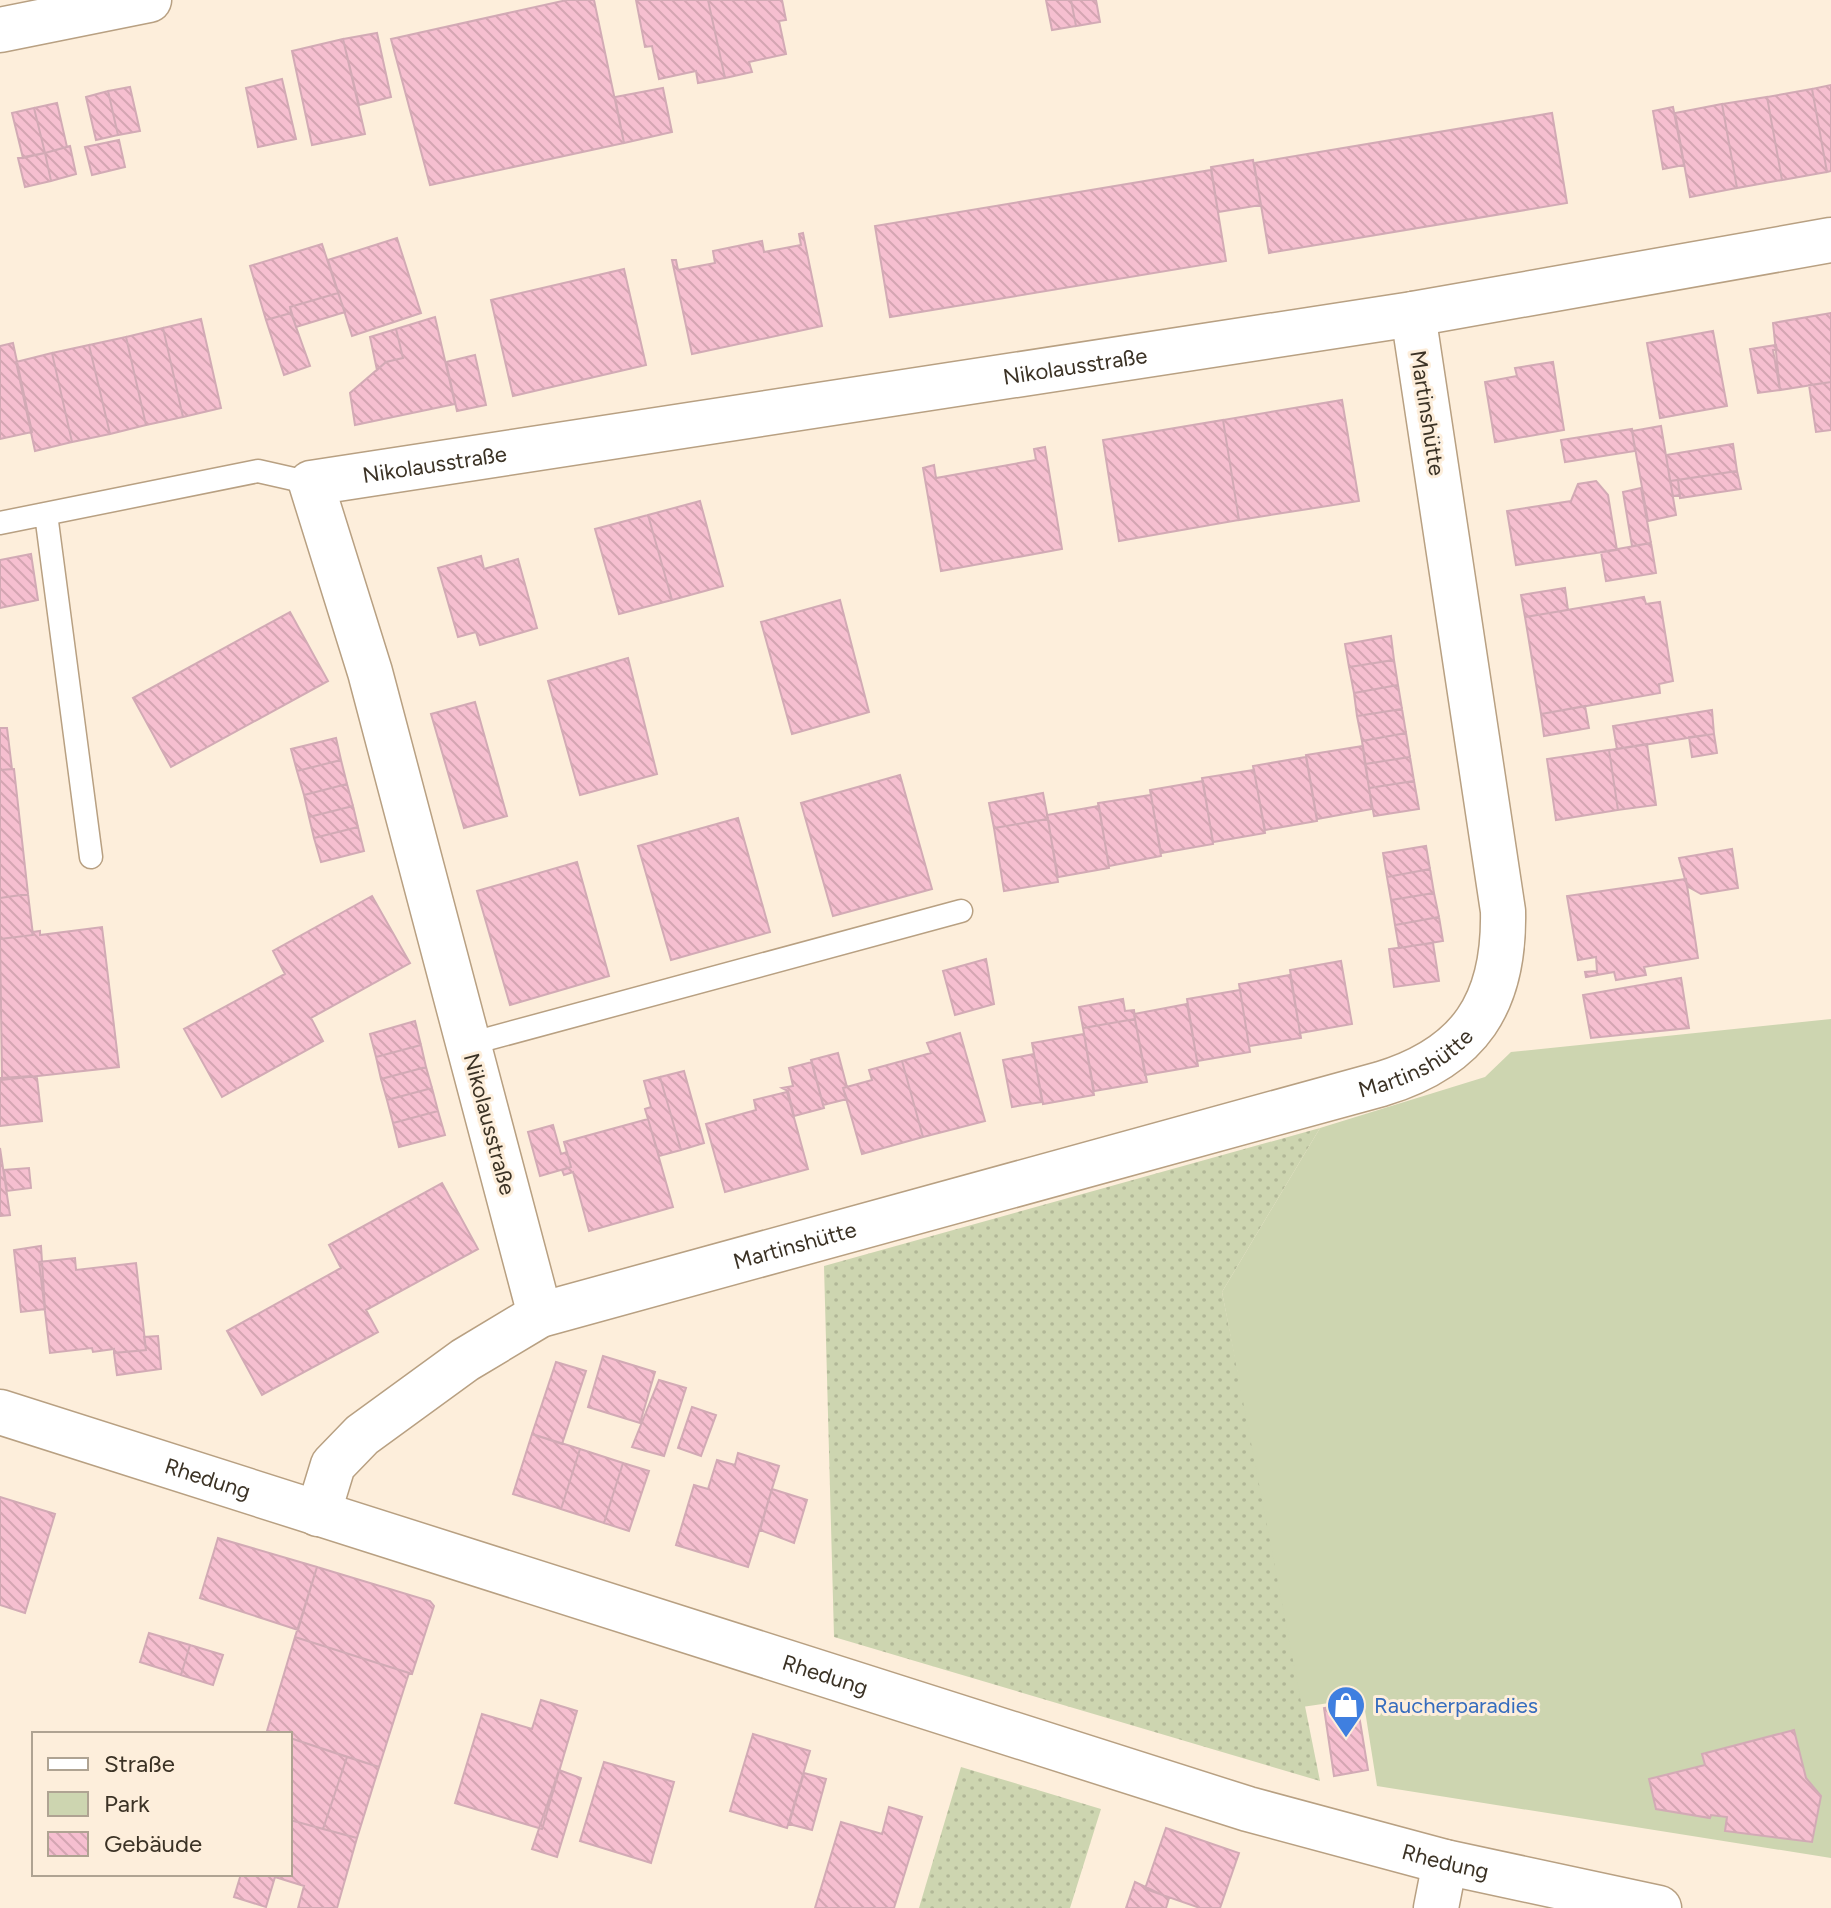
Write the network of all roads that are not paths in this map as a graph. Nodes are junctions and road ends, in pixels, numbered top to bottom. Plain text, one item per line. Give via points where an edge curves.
1 (149, 0) edge
2 (0, 30) edge
3 (1831, 240) edge
4 (1413, 314) junction
5 (311, 483) junction
6 (46, 514) junction
7 (0, 523) edge
8 (91, 857) dead end
9 (961, 911) dead end
10 (469, 1044) junction
11 (540, 1315) junction
12 (0, 1412) edge
13 (318, 1514) junction
14 (1445, 1862) junction
15 (1436, 1908) edge
16 (1659, 1908) edge

1 - 2 street
3 - 4 street
4 - 5 street, Nikolausstraße
4 - 11 street, Martinshütte via 1503,911 1501,956 1491,997 1460,1043 1412,1075
5 - 6 lane via 258,471
5 - 10 street, Nikolausstraße via 370,672
6 - 7 lane
6 - 8 lane
9 - 10 lane
10 - 11 street, Nikolausstraße
11 - 13 street, Martinshütte via 465,1360 362,1435 333,1465
12 - 13 street, Rhedung
13 - 14 street, Rhedung via 1233,1805
14 - 15 street
14 - 16 street, Rhedung

